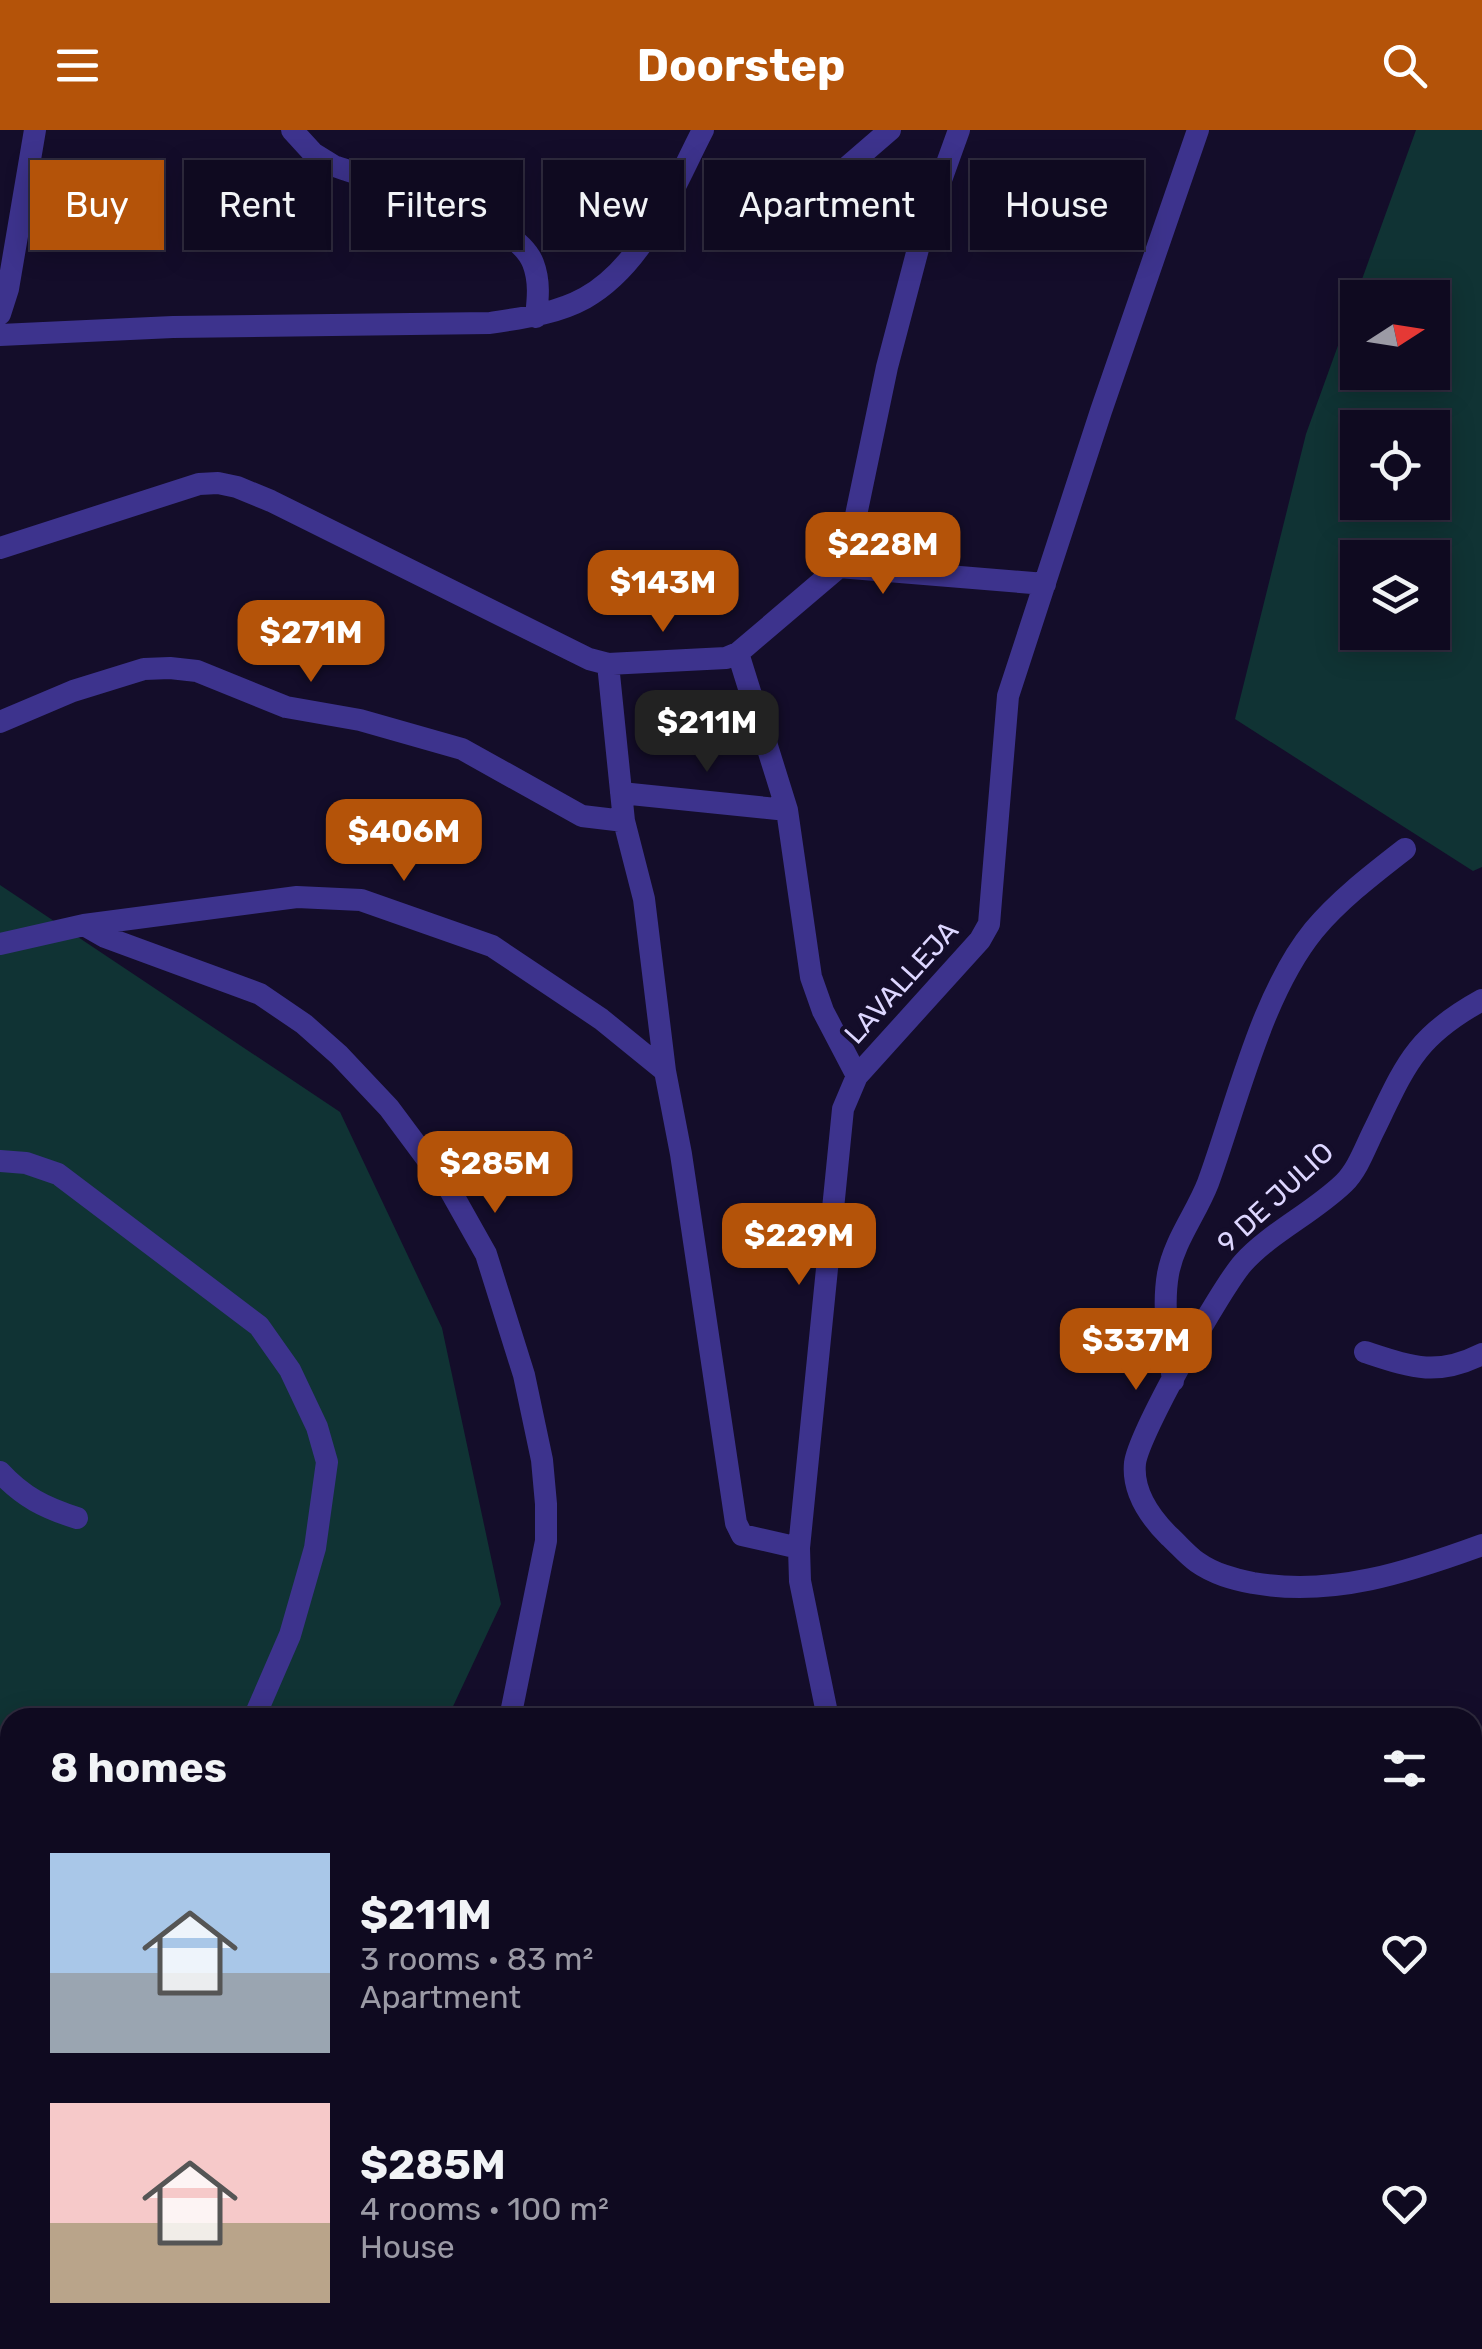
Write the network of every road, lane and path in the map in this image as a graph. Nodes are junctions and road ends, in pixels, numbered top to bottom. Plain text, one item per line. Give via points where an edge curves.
1 (35, 130) edge
2 (292, 130) edge
3 (703, 130) edge
4 (890, 130) edge
5 (959, 130) edge
6 (1198, 130) edge
7 (855, 160) edge
8 (0, 314) edge
9 (536, 317) junction
10 (0, 335) edge
11 (0, 548) edge
12 (839, 567) junction
13 (1045, 584) junction
14 (738, 653) junction
15 (608, 664) junction
16 (0, 722) edge
17 (621, 793) junction
18 (787, 810) junction
19 (624, 821) junction
20 (1405, 849) dead end
21 (84, 925) junction
22 (0, 944) edge
23 (1482, 1000) edge
24 (665, 1071) junction
25 (857, 1076) junction
26 (0, 1161) edge
27 (1365, 1352) dead end
28 (1482, 1354) edge
29 (1173, 1381) junction
30 (0, 1472) edge
31 (77, 1518) dead end
32 (1482, 1545) edge
33 (798, 1548) junction
34 (258, 1708) edge
35 (512, 1708) edge
36 (826, 1708) edge

1 - 8 street
2 - 9 street via 334,166 475,216 515,239 533,261
3 - 9 street via 656,221 622,268 583,299
4 - 7 street
5 - 12 street via 923,230
6 - 13 street, LAVALLEJA
9 - 10 street via 490,324
11 - 15 street via 218,482
12 - 13 street
12 - 14 street
13 - 25 street, LAVALLEJA via 1008,696 990,924
14 - 15 street
14 - 18 street
15 - 17 street
16 - 19 street via 144,670 197,671 286,707 462,749 582,816
17 - 18 street
17 - 19 street
18 - 25 street via 812,977
19 - 24 street via 644,900
20 - 29 street via 1313,931 1274,996 1206,1189 1168,1274
21 - 22 street
21 - 24 street via 297,897 361,900 492,946 602,1018
21 - 35 street via 260,994 304,1024 389,1108 450,1190 486,1254 524,1376 546,1504 546,1541
23 - 29 street, 9 DE JULIO via 1434,1030 1410,1058 1345,1182 1243,1263
24 - 33 street via 736,1523 742,1534
25 - 33 street, LAVALLEJA via 844,1109
26 - 34 street via 58,1174 258,1326 290,1370 327,1462 314,1548 290,1635
27 - 28 street via 1441,1369
29 - 32 street, 9 DE JULIO via 1140,1444 1139,1496 1196,1562 1226,1578 1328,1587 1416,1569
30 - 31 street via 40,1506
33 - 36 street, LAVALLEJA

